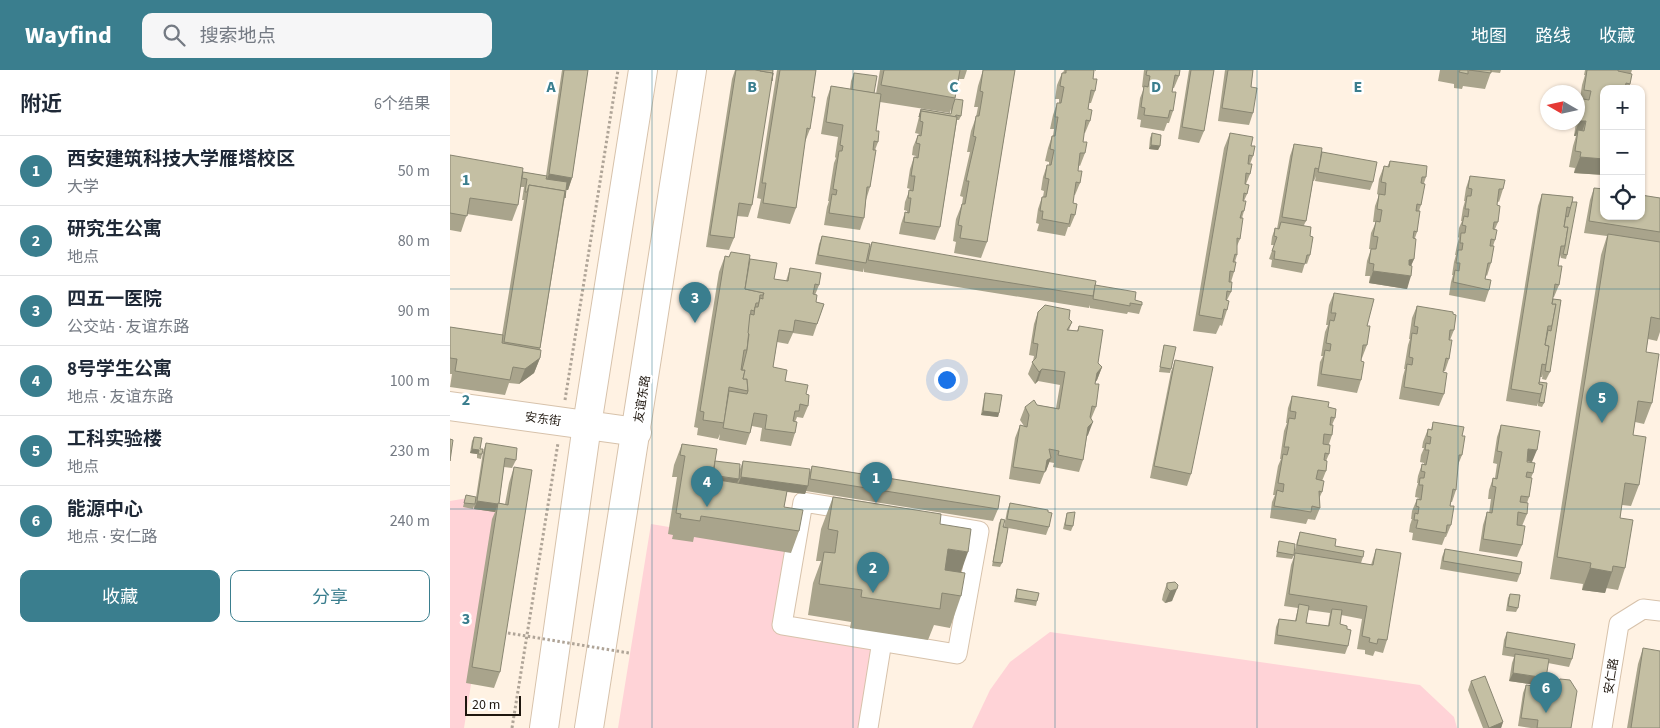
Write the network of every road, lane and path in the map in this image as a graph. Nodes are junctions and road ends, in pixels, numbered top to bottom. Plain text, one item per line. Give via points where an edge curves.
1 (643, 70) edge
2 (692, 70) edge
3 (450, 406) edge
4 (587, 425) junction
5 (636, 432) junction
6 (1660, 610) edge
7 (508, 633) edge
8 (882, 641) junction
9 (630, 653) dead end
10 (544, 728) edge
11 (589, 728) edge
12 (868, 728) edge
13 (1602, 728) edge

1 - 4 main road
2 - 5 main road, 友谊东路
3 - 4 main road, 安东街
4 - 5 main road, 安东街
4 - 10 main road
5 - 11 main road, 友谊东路
6 - 13 street, 安仁路 via 1642,609 1619,624
7 - 9 path, bridge
8 - 8 street via 782,625 803,502 979,531 957,654
8 - 12 street

